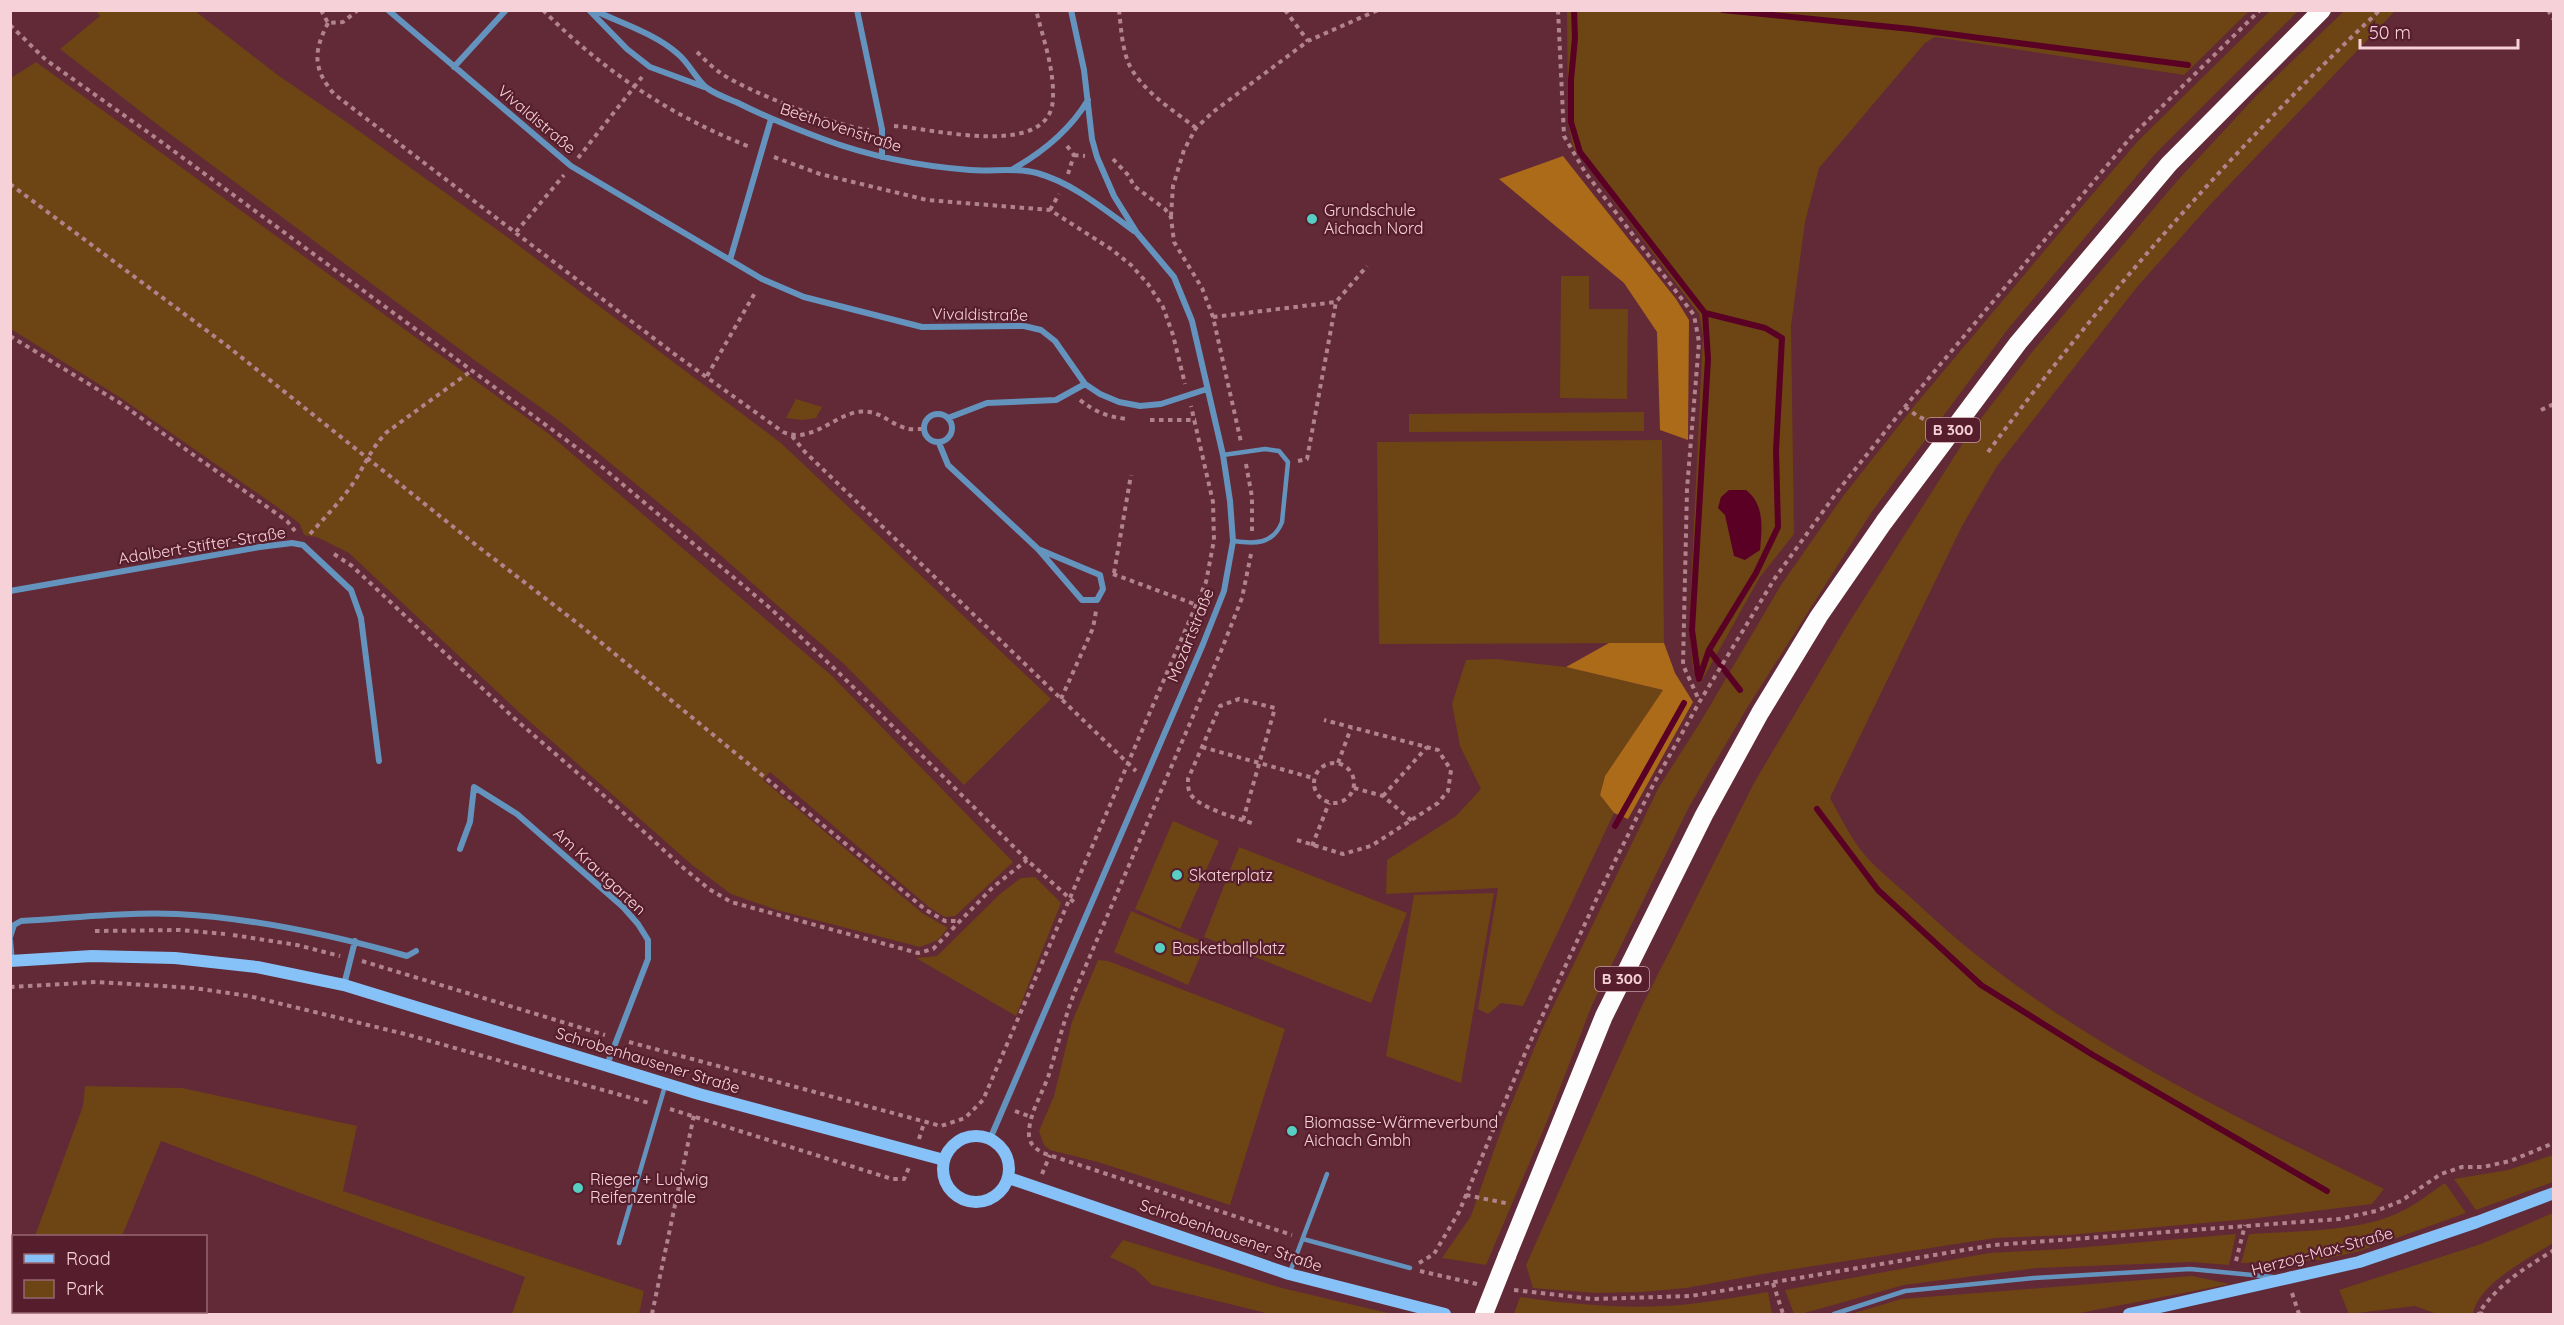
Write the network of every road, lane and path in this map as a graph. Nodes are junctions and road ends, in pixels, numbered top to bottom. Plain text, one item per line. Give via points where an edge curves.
1 (321, 10) edge
2 (358, 10) edge
3 (388, 10) edge
4 (506, 10) edge
5 (543, 10) edge
6 (592, 10) edge
7 (857, 10) edge
8 (1071, 10) edge
9 (1119, 10) edge
10 (1285, 10) edge
11 (1378, 10) edge
12 (1558, 10) edge
13 (2260, 10) edge
14 (2322, 10) edge
15 (2380, 10) edge
16 (2548, 10) edge
17 (2553, 20) edge
18 (328, 23) junction
19 (10, 25) edge
20 (1308, 41) junction
21 (454, 67) junction
22 (650, 67) junction
23 (705, 87) junction
24 (633, 88) junction
25 (1088, 100) junction
26 (771, 119) junction
27 (1196, 128) junction
28 (1059, 137) junction
29 (761, 152) junction
30 (1074, 155) junction
31 (882, 157) junction
32 (1097, 157) junction
33 (572, 166) junction
34 (1012, 169) junction
35 (10, 184) edge
36 (1064, 185) junction
37 (1050, 210) junction
38 (1172, 217) junction
39 (516, 232) junction
40 (1137, 234) junction
41 (730, 260) junction
42 (1367, 266) dead end
43 (762, 279) junction
44 (1336, 302) junction
45 (1213, 317) junction
46 (10, 336) edge
47 (472, 371) junction
48 (707, 376) junction
49 (1085, 384) junction
50 (1207, 389) junction
51 (1189, 396) junction
52 (2553, 404) edge
53 (1905, 407) junction
54 (2541, 410) dead end
55 (948, 418) junction
56 (1936, 425) dead end
57 (924, 429) junction
58 (792, 436) junction
59 (939, 443) junction
60 (1243, 451) junction
61 (1988, 452) dead end
62 (1223, 455) junction
63 (367, 458) junction
64 (1288, 462) junction
65 (1131, 476) dead end
66 (1233, 541) junction
67 (1253, 544) junction
68 (303, 545) junction
69 (1038, 549) junction
70 (1114, 574) junction
71 (1100, 575) junction
72 (10, 591) edge
73 (1097, 600) junction
74 (1197, 605) junction
75 (1061, 699) junction
76 (1700, 701) junction
77 (1324, 720) dead end
78 (1351, 728) junction
79 (1202, 747) junction
80 (1427, 747) junction
81 (379, 761) dead end
82 (1260, 762) junction
83 (1338, 763) junction
84 (1128, 765) junction
85 (1314, 778) junction
86 (1354, 788) junction
87 (1383, 796) junction
88 (1329, 803) junction
89 (1243, 820) junction
90 (1412, 821) junction
91 (1254, 824) dead end
92 (1297, 840) dead end
93 (1312, 846) junction
94 (460, 849) dead end
95 (1027, 860) junction
96 (1070, 900) junction
97 (1087, 912) junction
98 (960, 921) junction
99 (84, 931) dead end
100 (10, 938) edge
101 (355, 941) junction
102 (416, 951) dead end
103 (351, 958) junction
104 (11, 961) edge
105 (344, 985) junction
106 (10, 987) edge
107 (616, 1038) junction
108 (607, 1065) junction
109 (666, 1083) junction
110 (699, 1094) junction
111 (661, 1106) junction
112 (693, 1116) junction
113 (924, 1122) junction
114 (990, 1139) junction
115 (2553, 1143) edge
116 (915, 1151) junction
117 (944, 1160) junction
118 (1327, 1174) dead end
119 (1009, 1178) junction
120 (2553, 1193) edge
121 (1466, 1195) junction
122 (1512, 1204) dead end
123 (2245, 1225) junction
124 (1303, 1239) junction
125 (619, 1243) dead end
126 (2553, 1250) edge
127 (1410, 1268) junction
128 (1289, 1274) junction
129 (2233, 1274) junction
130 (2287, 1279) junction
131 (1773, 1283) junction
132 (1480, 1285) dead end
133 (1511, 1289) dead end
134 (651, 1314) edge
135 (1445, 1314) edge
136 (1485, 1314) edge
137 (1783, 1314) edge
138 (1834, 1314) edge
139 (2129, 1314) edge
140 (2299, 1314) edge
141 (2480, 1314) edge

1 - 18 path
2 - 18 path via 343,22
3 - 21 street, Vivaldistraße
4 - 21 street
5 - 24 path
6 - 22 street, Beethovenstraße via 627,49
6 - 23 street, Beethovenstraße via 667,45 690,64
7 - 31 street via 882,129
8 - 25 street, Mozartstraße
9 - 27 path via 1129,63 1143,84
10 - 20 path
11 - 20 path
12 - 76 path via 1564,136 1585,172 1694,315 1698,342 1688,489 1683,665
13 - 53 path via 2131,137
14 - 136 highway, B 300, bridge via 2169,164 2018,343 1819,615 1704,815 1604,1016
15 - 61 path via 2269,120 2126,277 2051,367
16 - 17 path
18 - 39 path via 319,40 318,62 321,79 334,94
19 - 47 path via 46,60
20 - 27 path
21 - 33 street, Vivaldistraße
22 - 23 street, Beethovenstraße
22 - 24 path
23 - 26 street, Beethovenstraße
24 - 29 path
24 - 33 path
25 - 28 street
25 - 32 street, Mozartstraße
26 - 29 street
26 - 31 street, Beethovenstraße
27 - 38 path via 1184,150 1173,186
28 - 30 path
28 - 34 street
29 - 37 path via 820,174 927,200
29 - 41 street
30 - 32 path
30 - 36 path
31 - 34 street, Beethovenstraße via 928,166
32 - 38 path via 1113,158 1134,186
32 - 40 street, Mozartstraße
33 - 39 path
33 - 41 street, Vivaldistraße
34 - 36 street, Beethovenstraße via 1038,173
35 - 63 path via 226,345
36 - 37 path
36 - 40 street, Beethovenstraße
37 - 51 path via 1111,249 1148,284 1163,307
38 - 45 path via 1174,242 1202,288
39 - 48 path
40 - 50 street, Mozartstraße via 1174,277 1192,321
41 - 43 street, Vivaldistraße
42 - 44 path
43 - 48 path
43 - 49 street, Vivaldistraße via 804,297 922,327 1024,326 1041,330 1055,341
44 - 45 path
44 - 64 path via 1307,459
45 - 60 path
46 - 68 path via 120,403 278,514
47 - 63 path via 387,432
47 - 95 path via 587,455 770,608
48 - 58 path
49 - 51 street, Vivaldistraße via 1119,402 1140,406
49 - 55 street via 1056,400 987,403
50 - 51 street, Vivaldistraße
50 - 62 street, Mozartstraße
51 - 74 path via 1213,502 1214,540
52 - 54 path
53 - 56 path
53 - 76 path via 1775,578
55 - 57 street via 934,414 926,420
55 - 59 street via 951,435
57 - 58 path via 905,428 884,415 866,411 805,435
57 - 59 street via 927,438
58 - 75 path
59 - 69 street via 948,465
60 - 62 lane
60 - 64 lane via 1279,451
60 - 67 path via 1252,497
62 - 66 street, Mozartstraße
63 - 68 path via 340,500
63 - 98 path via 581,626 926,910 945,921
64 - 67 lane via 1282,522 1272,538
65 - 70 path
66 - 67 lane
66 - 97 street, Mozartstraße via 1224,591
67 - 124 path via 1242,598 1075,991 1031,1118 1029,1136 1043,1153
68 - 72 street, Adalbert-Stifter-Straße via 260,548
68 - 81 street, Adalbert-Stifter-Straße via 351,590 361,618
68 - 98 path via 316,544 352,566 515,719 709,889 732,902 918,952 933,949
69 - 71 street
69 - 73 street via 1082,600
70 - 71 path
70 - 74 path
71 - 73 street via 1103,590
73 - 75 path via 1093,628
74 - 84 path
75 - 84 path
76 - 121 path via 1603,885 1526,1051
77 - 78 path
78 - 80 path
78 - 83 path
79 - 82 path
79 - 82 path via 1220,706 1239,699 1275,708
79 - 89 path via 1188,779 1189,793 1197,802
80 - 87 path
80 - 90 path via 1438,750 1451,770 1448,791
82 - 85 path
82 - 89 path
83 - 85 path via 1323,765
83 - 86 path via 1351,772
84 - 96 path
85 - 88 path via 1316,794
86 - 87 path
86 - 88 path via 1344,801
87 - 90 path
88 - 93 path
89 - 91 path
90 - 93 path via 1371,846 1343,854
92 - 93 path
94 - 107 street, Am Krautgarten via 470,822 474,787 518,814 638,924 648,940 648,959
95 - 96 path
95 - 98 path
96 - 97 path
96 - 113 path via 983,1100 953,1124
97 - 114 street, Mozartstraße
99 - 103 path via 229,934
100 - 101 street, Schrobenhausener Straße via 14,925 21,921 175,914
100 - 104 street, Schrobenhausener Straße
101 - 102 street, Schrobenhausener Straße via 406,956
101 - 103 street
103 - 105 street
103 - 107 path
104 - 105 main road, Schrobenhausener Straße via 92,956 175,958 257,967
105 - 108 main road, Schrobenhausener Straße
106 - 111 path via 97,982 249,996 409,1035
107 - 108 street, Am Krautgarten
107 - 113 path
108 - 109 main road, Schrobenhausener Straße
109 - 110 main road, Schrobenhausener Straße
109 - 111 lane
110 - 112 path
110 - 116 main road, Schrobenhausener Straße
111 - 112 path
111 - 125 lane
112 - 116 path via 899,1181 904,1179
112 - 134 path
113 - 116 path
114 - 117 main road via 963,1139
114 - 119 main road via 1007,1155
115 - 123 path via 2510,1161 2441,1174 2401,1201 2376,1211 2339,1219
116 - 117 main road, Schrobenhausener Straße
117 - 119 main road via 946,1184 953,1193 969,1201 995,1197
118 - 124 lane
119 - 128 main road, Schrobenhausener Straße
120 - 130 main road, Herzog-Max-Straße via 2359,1262
121 - 122 path
121 - 127 path via 1434,1254
123 - 129 path
123 - 131 path via 1994,1245
124 - 127 lane
124 - 128 lane
126 - 141 path via 2490,1295
127 - 132 path
128 - 135 main road, Schrobenhausener Straße
129 - 130 lane
129 - 138 lane via 2190,1269 2034,1278 1905,1291
130 - 139 main road, Herzog-Max-Straße
130 - 140 path
131 - 133 path via 1691,1296 1639,1299 1593,1299
131 - 137 path

